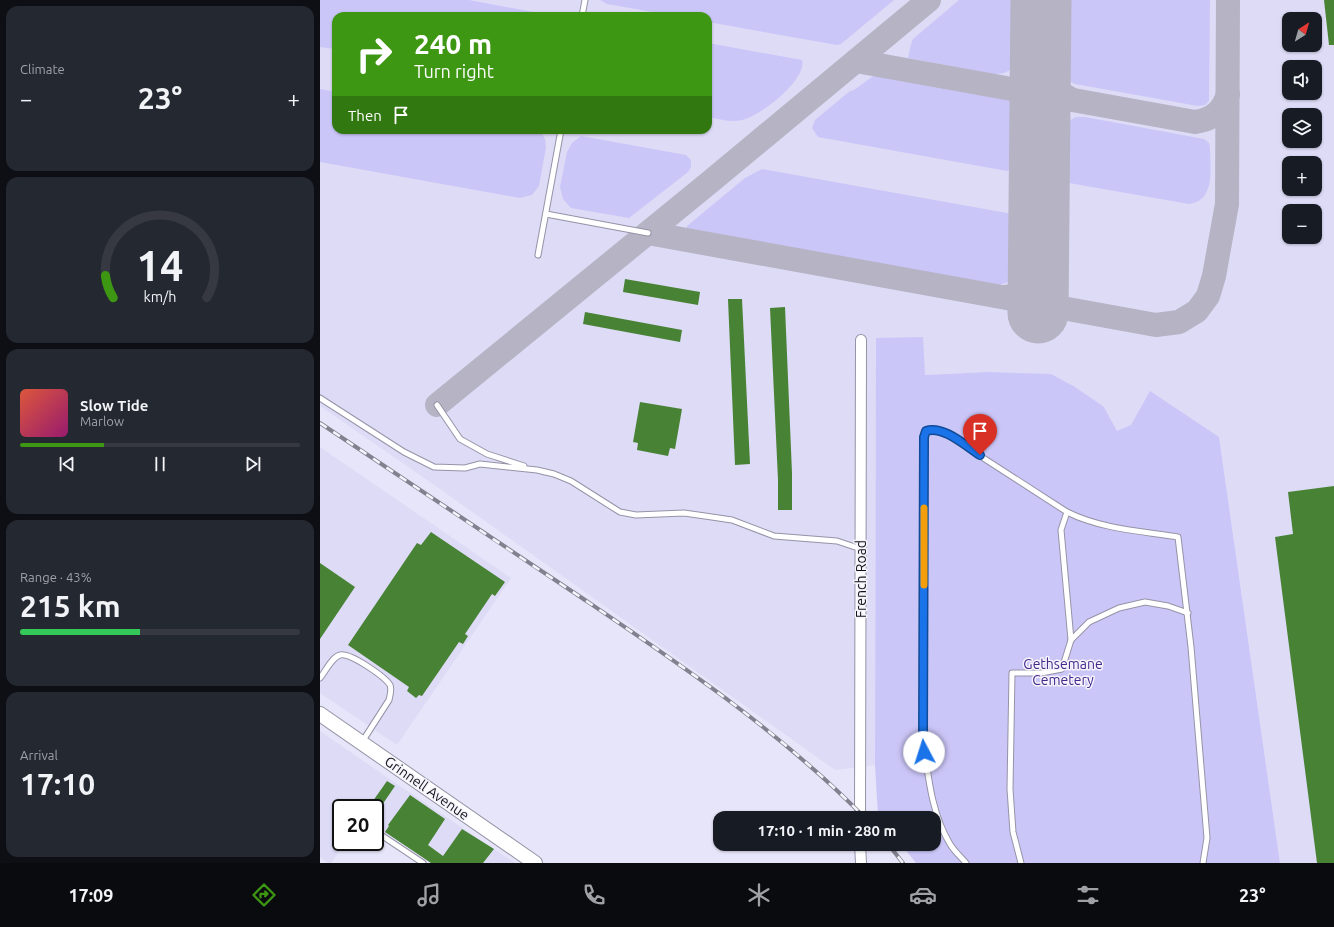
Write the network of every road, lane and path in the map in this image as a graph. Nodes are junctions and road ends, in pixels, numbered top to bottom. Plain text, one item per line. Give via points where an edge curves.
1 (585, 0) edge
2 (583, 12) edge
3 (560, 134) edge
4 (546, 214) junction
5 (648, 233) dead end
6 (538, 255) dead end
7 (861, 340) dead end
8 (320, 398) edge
9 (437, 405) dead end
10 (536, 470) junction
11 (1067, 512) junction
12 (861, 549) junction
13 (1188, 614) junction
14 (1071, 640) junction
15 (320, 678) edge
16 (320, 714) edge
17 (361, 743) junction
18 (860, 811) edge
19 (384, 837) edge
20 (860, 851) edge
21 (423, 863) edge
22 (535, 863) edge
23 (861, 863) edge
24 (966, 863) edge
25 (1021, 863) edge
26 (1203, 863) edge

1 - 2 lane
3 - 4 lane
4 - 5 lane
4 - 6 lane
7 - 12 street, French Road
8 - 10 lane via 404,452 434,467 465,468 480,464
9 - 10 lane via 460,439 487,454
10 - 12 lane via 570,481 620,512 636,515 684,513 732,520 774,536 837,541
11 - 13 lane via 1105,525 1178,537
11 - 14 lane via 1061,530
11 - 24 lane via 943,432 933,429 926,431 923,739 928,777 937,814 950,845
12 - 18 street, French Road
13 - 14 lane via 1168,606 1145,602 1119,608 1089,622
13 - 26 lane via 1207,838
14 - 25 lane via 1062,669 1012,673 1010,789 1013,832
15 - 17 lane via 336,658 346,654 379,675 390,686 389,700
16 - 17 street, Grinnell Avenue
17 - 22 street, Grinnell Avenue
19 - 21 lane
20 - 23 street

